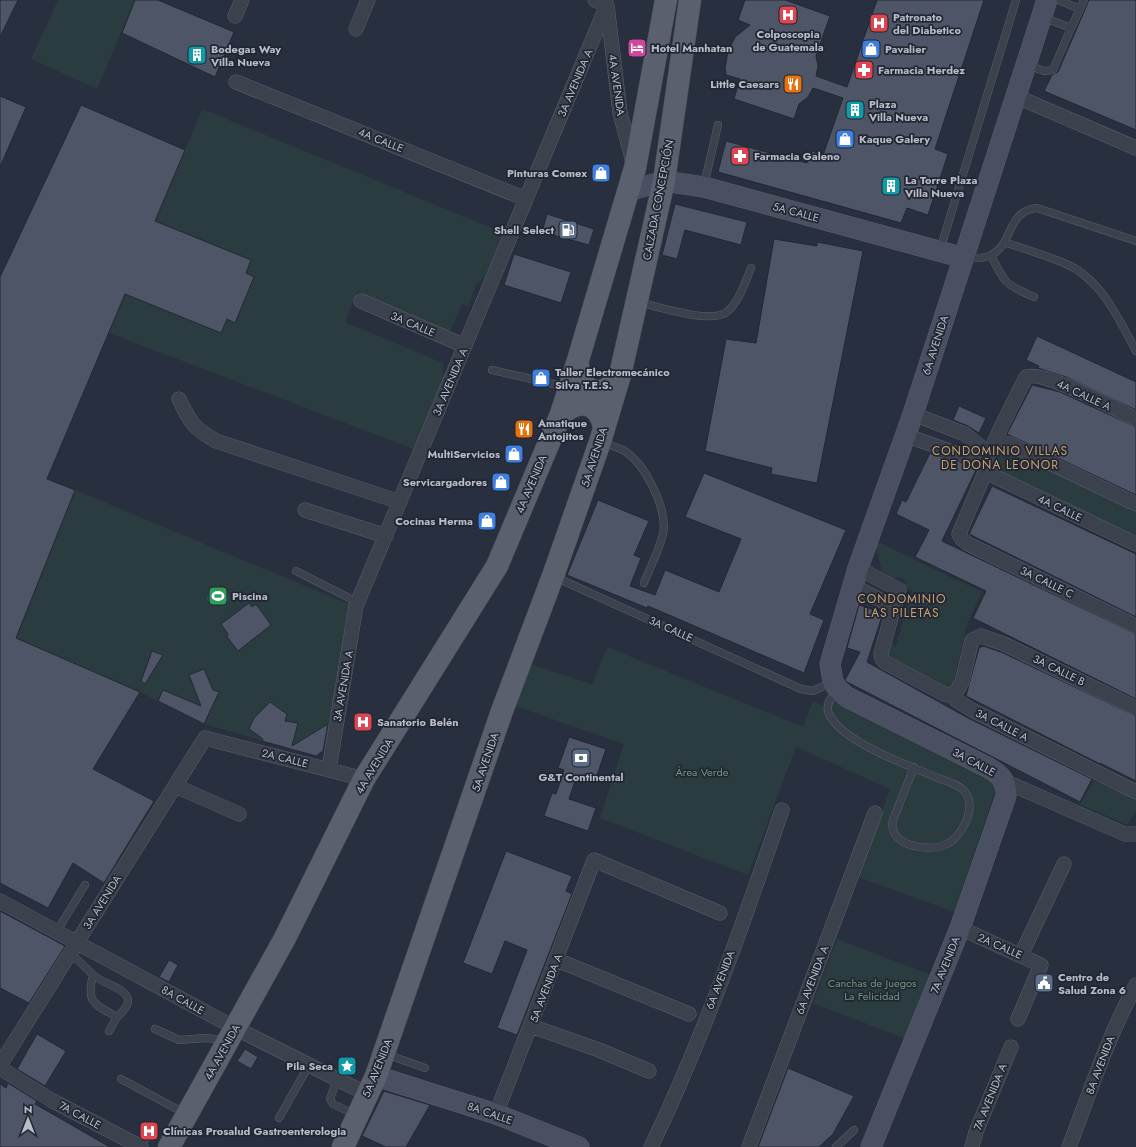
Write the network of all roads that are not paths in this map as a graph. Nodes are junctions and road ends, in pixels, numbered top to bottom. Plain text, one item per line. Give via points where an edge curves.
1 (242, 0) edge
2 (368, 0) edge
3 (666, 0) edge
4 (690, 0) edge
5 (1016, 0) edge
6 (1058, 0) edge
7 (1084, 0) edge
8 (603, 1) edge
9 (1044, 8) edge
10 (1080, 9) junction
11 (235, 16) dead end
12 (1071, 28) junction
13 (356, 29) dead end
14 (1025, 65) junction
15 (236, 82) dead end
16 (1015, 96) junction
17 (718, 125) dead end
18 (1136, 148) edge
19 (635, 168) junction
20 (664, 181) junction
21 (704, 187) junction
22 (628, 192) junction
23 (526, 199) junction
24 (1136, 241) edge
25 (1004, 242) junction
26 (940, 250) junction
27 (991, 255) junction
28 (964, 258) junction
29 (751, 268) dead end
30 (1034, 297) dead end
31 (361, 301) dead end
32 (637, 302) junction
33 (465, 346) junction
34 (1136, 351) edge
35 (578, 360) junction
36 (492, 370) dead end
37 (620, 375) junction
38 (570, 387) junction
39 (179, 399) dead end
40 (561, 414) junction
41 (912, 414) junction
42 (1136, 419) edge
43 (602, 434) junction
44 (905, 435) junction
45 (992, 450) junction
46 (986, 470) junction
47 (400, 502) junction
48 (1136, 504) edge
49 (305, 510) dead end
50 (386, 536) junction
51 (1136, 544) edge
52 (296, 571) dead end
53 (553, 576) junction
54 (856, 577) junction
55 (644, 583) dead end
56 (358, 602) junction
57 (894, 607) junction
58 (1136, 626) edge
59 (835, 686) junction
60 (956, 692) junction
61 (1136, 708) edge
62 (205, 738) joint
63 (914, 767) junction
64 (329, 769) junction
65 (364, 779) junction
66 (1004, 781) junction
67 (175, 786) junction
68 (1136, 792) edge
69 (782, 810) dead end
70 (875, 813) dead end
71 (239, 814) dead end
72 (1136, 834) edge
73 (1064, 864) dead end
74 (85, 885) dead end
75 (0, 901) edge
76 (720, 913) dead end
77 (960, 928) junction
78 (57, 931) junction
79 (74, 948) junction
80 (93, 951) junction
81 (1021, 955) junction
82 (557, 960) junction
83 (84, 964) junction
84 (94, 975) junction
85 (1136, 986) edge
86 (689, 1014) dead end
87 (117, 1017) junction
88 (1018, 1019) dead end
89 (531, 1026) junction
90 (155, 1029) dead end
91 (109, 1031) dead end
92 (232, 1035) junction
93 (1011, 1047) dead end
94 (384, 1053) junction
95 (309, 1065) junction
96 (0, 1067) edge
97 (425, 1068) dead end
98 (649, 1072) dead end
99 (121, 1079) dead end
100 (336, 1079) junction
101 (372, 1085) junction
102 (496, 1114) junction
103 (187, 1115) junction
104 (357, 1115) junction
105 (279, 1118) dead end
106 (854, 1130) dead end
107 (151, 1132) dead end
108 (570, 1145) edge
109 (139, 1146) edge
110 (169, 1147) edge
111 (342, 1147) edge
112 (651, 1147) edge
113 (749, 1147) edge
114 (836, 1147) edge
115 (871, 1147) edge
116 (972, 1147) edge
117 (1069, 1147) edge

1 - 11 street
2 - 13 street
3 - 19 main road
4 - 20 main road, CALZADA CONCEPCIÓN
5 - 26 lane
6 - 10 lane
7 - 10 lane
8 - 19 street, 4A AVENIDA via 620,113
8 - 23 street, 3A AVENIDA A
9 - 12 lane
9 - 14 main road, 6A AVENIDA
10 - 12 lane
12 - 14 lane via 1052,70 1044,72
14 - 16 main road, 6A AVENIDA
15 - 23 street, 4A CALLE
16 - 18 street
16 - 28 main road, 6A AVENIDA
17 - 21 lane
19 - 22 main road
20 - 21 main road, 5A CALLE
20 - 22 main road, 5A CALLE
20 - 32 main road, CALZADA CONCEPCIÓN
21 - 26 main road, 5A CALLE
22 - 35 main road
23 - 33 street, 3A AVENIDA A
24 - 25 lane via 1037,208 1024,211 1018,216
25 - 27 lane
25 - 34 lane via 1065,263 1089,279 1103,293
26 - 28 main road, 5A CALLE
27 - 28 lane
27 - 30 lane via 1004,281
28 - 41 main road, 6A AVENIDA
29 - 32 lane via 736,302 728,312 720,316 680,312
31 - 33 street, 3A CALLE
32 - 37 main road, CALZADA CONCEPCIÓN
33 - 47 street, 3A AVENIDA A
35 - 37 main road via 579,378 596,391 609,388
35 - 38 main road, 4A AVENIDA
36 - 38 lane
37 - 43 main road, 5A AVENIDA
38 - 40 main road, 4A AVENIDA
39 - 47 street via 190,422 216,441
40 - 43 main road via 577,405 589,405 600,414
40 - 65 main road, 4A AVENIDA via 497,566
41 - 44 main road, 6A AVENIDA
41 - 45 street via 965,434
42 - 45 street, 4A CALLE A via 1056,381 1031,375 1024,378
43 - 53 main road, 5A AVENIDA
43 - 55 lane via 636,461 664,513 663,535
44 - 45 street via 958,454
44 - 54 main road, 6A AVENIDA
45 - 46 street
45 - 48 street via 1002,443 1010,444
46 - 51 street, 4A CALLE
46 - 58 street, 3A CALLE C via 960,528 960,536 968,544
47 - 50 street, 3A AVENIDA A
49 - 50 street
50 - 56 street, 3A AVENIDA A
52 - 56 lane
53 - 59 lane, 3A CALLE via 801,689 813,691
53 - 94 main road, 5A AVENIDA via 502,711
54 - 57 street
54 - 57 street via 898,590
54 - 59 main road, 6A AVENIDA via 830,664
56 - 64 street, 3A AVENIDA A
57 - 60 street via 881,655 886,663 944,694
59 - 63 lane via 828,705 834,722 869,748
59 - 66 main road, 3A CALLE via 855,703 989,768 1000,774
60 - 61 street, 3A CALLE B via 962,682 972,640 982,636 1004,644
60 - 68 street, 3A CALLE A via 956,700 972,710
62 - 64 street, 2A CALLE
62 - 67 street, 3A AVENIDA
63 - 63 lane via 965,792 969,801 970,813 963,827 949,843 935,848 917,847 900,840 893,834 891,827
64 - 65 street, 2A CALLE
65 - 92 main road, 4A AVENIDA via 285,938
66 - 72 street, 3A CALLE via 1125,834
66 - 77 main road, 7A AVENIDA via 1006,796
67 - 71 street
67 - 79 street, 3A AVENIDA
69 - 112 street, 6A AVENIDA via 744,921 691,1056
70 - 113 street, 6A AVENIDA A
73 - 81 street
74 - 78 lane
75 - 78 street, 8A CALLE
76 - 82 street, 5A AVENIDA A via 594,860
77 - 81 street, 2A CALLE
77 - 115 main road, 7A AVENIDA
78 - 79 street, 8A CALLE
79 - 80 street, 8A CALLE
79 - 83 lane
79 - 96 street, 3A AVENIDA
80 - 83 lane
80 - 92 street, 8A CALLE
81 - 88 street, 2A CALLE via 1041,964
82 - 86 street
82 - 89 street, 5A AVENIDA A
83 - 84 lane
84 - 87 lane via 90,990 91,999
84 - 87 lane via 125,992 128,998 125,1008
85 - 117 street, 8A AVENIDA via 1125,1004 1105,1051
87 - 91 lane
89 - 98 street via 599,1050
89 - 102 street, 5A AVENIDA A
90 - 92 lane via 179,1040
92 - 95 street, 8A CALLE
92 - 103 main road, 4A AVENIDA
93 - 116 street, 7A AVENIDA A
94 - 97 lane
94 - 101 main road, 5A AVENIDA
95 - 100 street, 8A CALLE
95 - 105 lane
96 - 109 street, 7A CALLE via 50,1100
99 - 103 lane
100 - 101 street, 8A CALLE
100 - 104 lane via 330,1099 333,1104
101 - 102 main road, 8A CALLE
101 - 104 main road, 5A AVENIDA
102 - 108 main road, 8A CALLE
103 - 110 main road, 4A AVENIDA
104 - 111 main road, 5A AVENIDA
106 - 114 lane
107 - 109 lane

